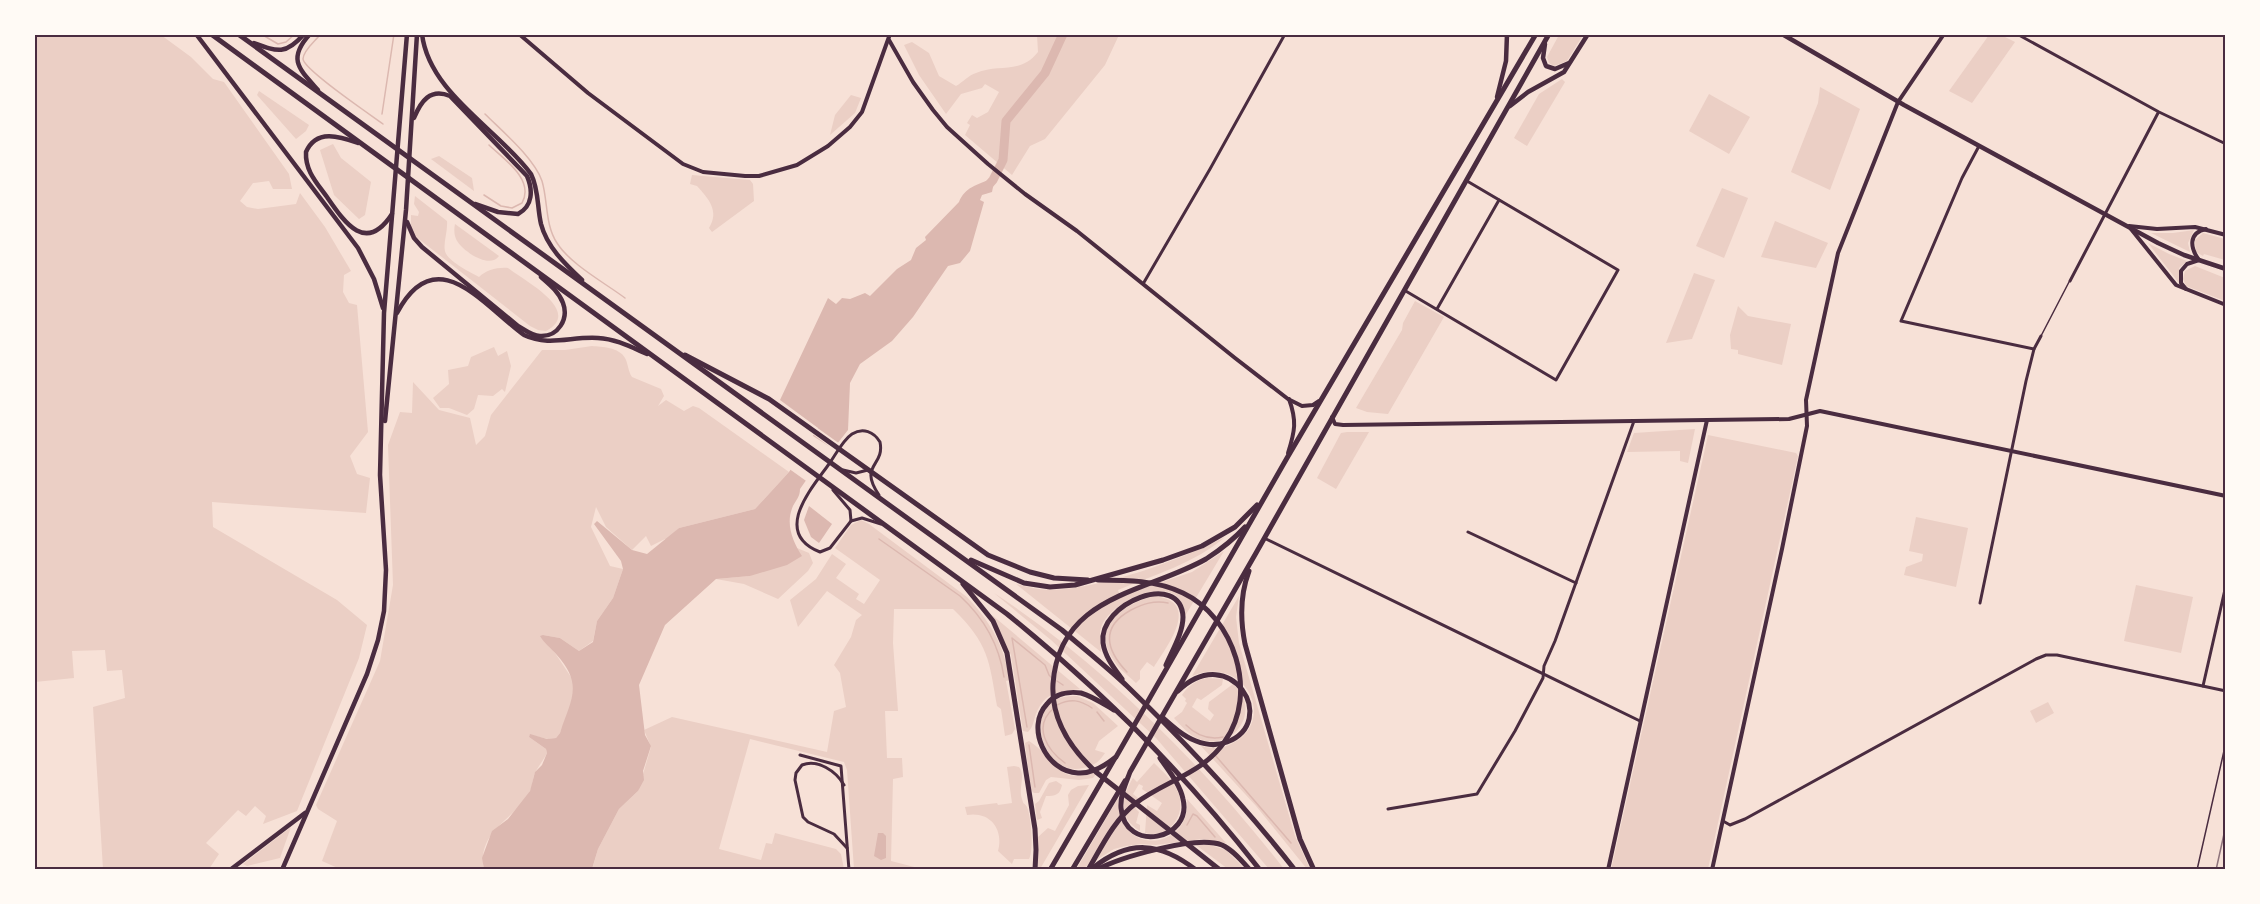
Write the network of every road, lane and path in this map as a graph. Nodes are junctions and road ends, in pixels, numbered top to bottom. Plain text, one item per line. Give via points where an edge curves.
1 (195, 34) edge
2 (211, 34) edge
3 (238, 34) edge
4 (304, 34) edge
5 (310, 34) edge
6 (406, 34) edge
7 (417, 34) edge
8 (422, 34) edge
9 (519, 34) edge
10 (1285, 34) edge
11 (1508, 34) edge
12 (1522, 34) edge
13 (1529, 34) edge
14 (1536, 34) edge
15 (1588, 34) edge
16 (1782, 34) edge
17 (1944, 34) edge
18 (2019, 35) edge
19 (1548, 36) edge
20 (890, 37) edge
21 (247, 41) junction
22 (1573, 59) junction
23 (324, 96) junction
24 (1898, 102) junction
25 (1492, 110) junction
26 (2159, 112) junction
27 (1502, 115) junction
28 (412, 123) junction
29 (2226, 144) edge
30 (365, 146) junction
31 (1979, 146) junction
32 (1466, 180) junction
33 (467, 200) junction
34 (1499, 200) junction
35 (406, 210) junction
36 (393, 212) junction
37 (2105, 214) junction
38 (2128, 226) junction
39 (2207, 229) junction
40 (2226, 235) edge
41 (2199, 260) junction
42 (533, 269) junction
43 (2226, 269) edge
44 (2070, 281) joint
45 (1143, 284) junction
46 (588, 287) junction
47 (1404, 290) junction
48 (2188, 291) junction
49 (2226, 304) edge
50 (1437, 309) junction
51 (384, 313) junction
52 (396, 315) junction
53 (2041, 336) joint
54 (673, 349) junction
55 (2034, 349) junction
56 (654, 357) junction
57 (1324, 396) junction
58 (1288, 399) junction
59 (1809, 413) junction
60 (1332, 417) junction
61 (1710, 420) junction
62 (1634, 421) junction
63 (382, 442) junction
64 (2013, 452) junction
65 (1287, 458) junction
66 (872, 467) junction
67 (838, 468) junction
68 (828, 482) junction
69 (1266, 495) junction
70 (2226, 496) edge
71 (883, 501) junction
72 (1254, 516) junction
73 (851, 521) junction
74 (885, 525) junction
75 (1468, 532) dead end
76 (1264, 538) junction
77 (948, 548) junction
78 (1256, 554) junction
79 (954, 574) junction
80 (1575, 583) junction
81 (2226, 585) edge
82 (1980, 603) dead end
83 (1543, 674) junction
84 (1161, 678) junction
85 (1126, 686) junction
86 (2203, 687) junction
87 (1177, 692) junction
88 (2226, 692) edge
89 (1147, 707) junction
90 (1121, 714) junction
91 (1640, 722) junction
92 (2226, 742) edge
93 (1151, 745) junction
94 (800, 754) dead end
95 (1116, 757) junction
96 (1130, 772) junction
97 (844, 785) junction
98 (1388, 809) dead end
99 (307, 811) junction
100 (1723, 821) junction
101 (847, 848) junction
102 (230, 870) edge
103 (282, 870) edge
104 (849, 870) edge
105 (1035, 870) edge
106 (1050, 870) edge
107 (1072, 870) edge
108 (1092, 870) edge
109 (1196, 870) edge
110 (1220, 870) edge
111 (1250, 870) edge
112 (1260, 870) edge
113 (1295, 870) edge
114 (1314, 870) edge
115 (1608, 870) edge
116 (1712, 870) edge
117 (2197, 870) edge

1 - 51 main road via 358,248 374,279
2 - 30 main road
3 - 21 main road
4 - 21 main road via 290,48 279,51
5 - 23 main road via 298,49 297,61
6 - 36 main road
7 - 28 main road
8 - 46 main road via 424,50 436,76 531,174 544,234
9 - 20 street via 683,164 730,176 759,176 796,165 828,146 857,120
10 - 45 street
11 - 25 main road via 1504,75
12 - 13 main road
14 - 25 main road
15 - 22 main road
16 - 24 main road
17 - 24 street
18 - 26 street
19 - 22 main road via 1543,58 1546,66 1559,69
19 - 27 main road
20 - 45 street via 913,82 947,127 988,164
21 - 23 main road
22 - 27 main road via 1564,72 1528,92
23 - 33 main road
24 - 31 main road
24 - 59 street via 1838,253 1806,400
25 - 57 main road
26 - 29 street
26 - 37 street
27 - 32 main road
28 - 33 main road via 423,100 435,93 450,96 530,183 529,204 518,214 498,212
28 - 35 main road
30 - 36 main road via 336,135 321,137 306,152 308,170 345,221 359,232 378,231
30 - 42 main road
31 - 37 main road
31 - 55 street via 1901,321
32 - 34 street
32 - 47 main road
33 - 46 main road
34 - 50 street
34 - 50 street via 1618,270 1557,380
35 - 42 main road via 409,231 422,247 526,332 547,335 562,324 564,305
35 - 52 main road
36 - 51 main road
37 - 38 main road
37 - 44 street
38 - 39 street
38 - 41 main road
38 - 48 street via 2170,280
39 - 40 street
39 - 41 street via 2192,240
41 - 43 main road
41 - 48 street via 2181,271 2181,284
42 - 56 main road
44 - 53 lane
45 - 58 street
46 - 54 main road
47 - 50 street
47 - 60 main road
48 - 49 street
51 - 63 main road
52 - 56 main road via 417,286 434,279 450,279 533,340 607,339
52 - 63 main road
53 - 55 street
54 - 67 main road
54 - 108 main road via 769,399 988,555 1054,578 1132,580 1160,585 1193,598 1221,625 1232,648 1240,681 1238,709 1228,736 1200,766 1128,810 1111,832
55 - 64 street
56 - 68 main road
57 - 58 street via 1308,406
57 - 65 main road
58 - 65 street via 1295,425
59 - 61 street via 1788,419
59 - 64 street via 1820,411
59 - 100 street
60 - 62 street via 1335,424 1343,425
60 - 76 main road
61 - 62 street
61 - 91 street
62 - 80 street
63 - 99 main road via 386,582 380,631 360,691
64 - 70 street
64 - 82 street
65 - 69 main road
66 - 67 street via 863,472
66 - 71 street via 869,477
66 - 73 street via 881,448 877,436 864,431 853,434 809,491 796,519 802,540 820,552 830,549
67 - 71 main road
68 - 73 street via 850,510
68 - 74 main road
69 - 72 main road
69 - 77 main road via 1235,527 1203,546 1074,585 1024,583
71 - 77 main road
72 - 84 main road
72 - 110 main road via 1235,537 1206,558 1119,595 1084,618 1061,651 1053,689 1060,723 1072,747
73 - 74 street via 862,518
74 - 79 main road
75 - 80 street
76 - 78 main road
76 - 83 street
77 - 85 main road via 1062,630
78 - 87 main road
78 - 114 main road via 1242,598 1242,632 1300,839
79 - 90 main road via 1047,646
79 - 105 main road via 993,621 1007,653 1035,829
80 - 83 street
81 - 86 street
83 - 91 street
83 - 98 street via 1515,731 1476,794
84 - 85 main road via 1183,617 1176,601 1160,593 1121,608 1104,628 1106,655
84 - 95 main road
85 - 89 main road
86 - 88 street
86 - 100 street via 2057,654 2046,655 1745,819 1730,825
87 - 89 main road via 1204,675 1227,676 1238,682 1248,699 1250,709 1245,728 1226,742 1203,743 1188,738
87 - 96 main road
89 - 113 main road via 1233,795
90 - 93 main road
90 - 95 main road via 1088,695 1068,693 1048,702 1037,725 1045,751 1067,771 1091,771
91 - 115 street
92 - 117 lane
93 - 96 main road via 1184,799 1182,816 1173,830 1149,837 1129,827 1121,807
93 - 112 main road
94 - 97 street via 838,764
95 - 106 main road
96 - 107 main road
97 - 101 street
97 - 101 street via 831,769 802,765 796,773 803,817 834,834
99 - 102 main road
99 - 103 main road
100 - 116 street
101 - 104 street
108 - 109 main road via 1115,853 1140,847 1171,854
108 - 111 main road via 1133,855 1207,842 1224,846

